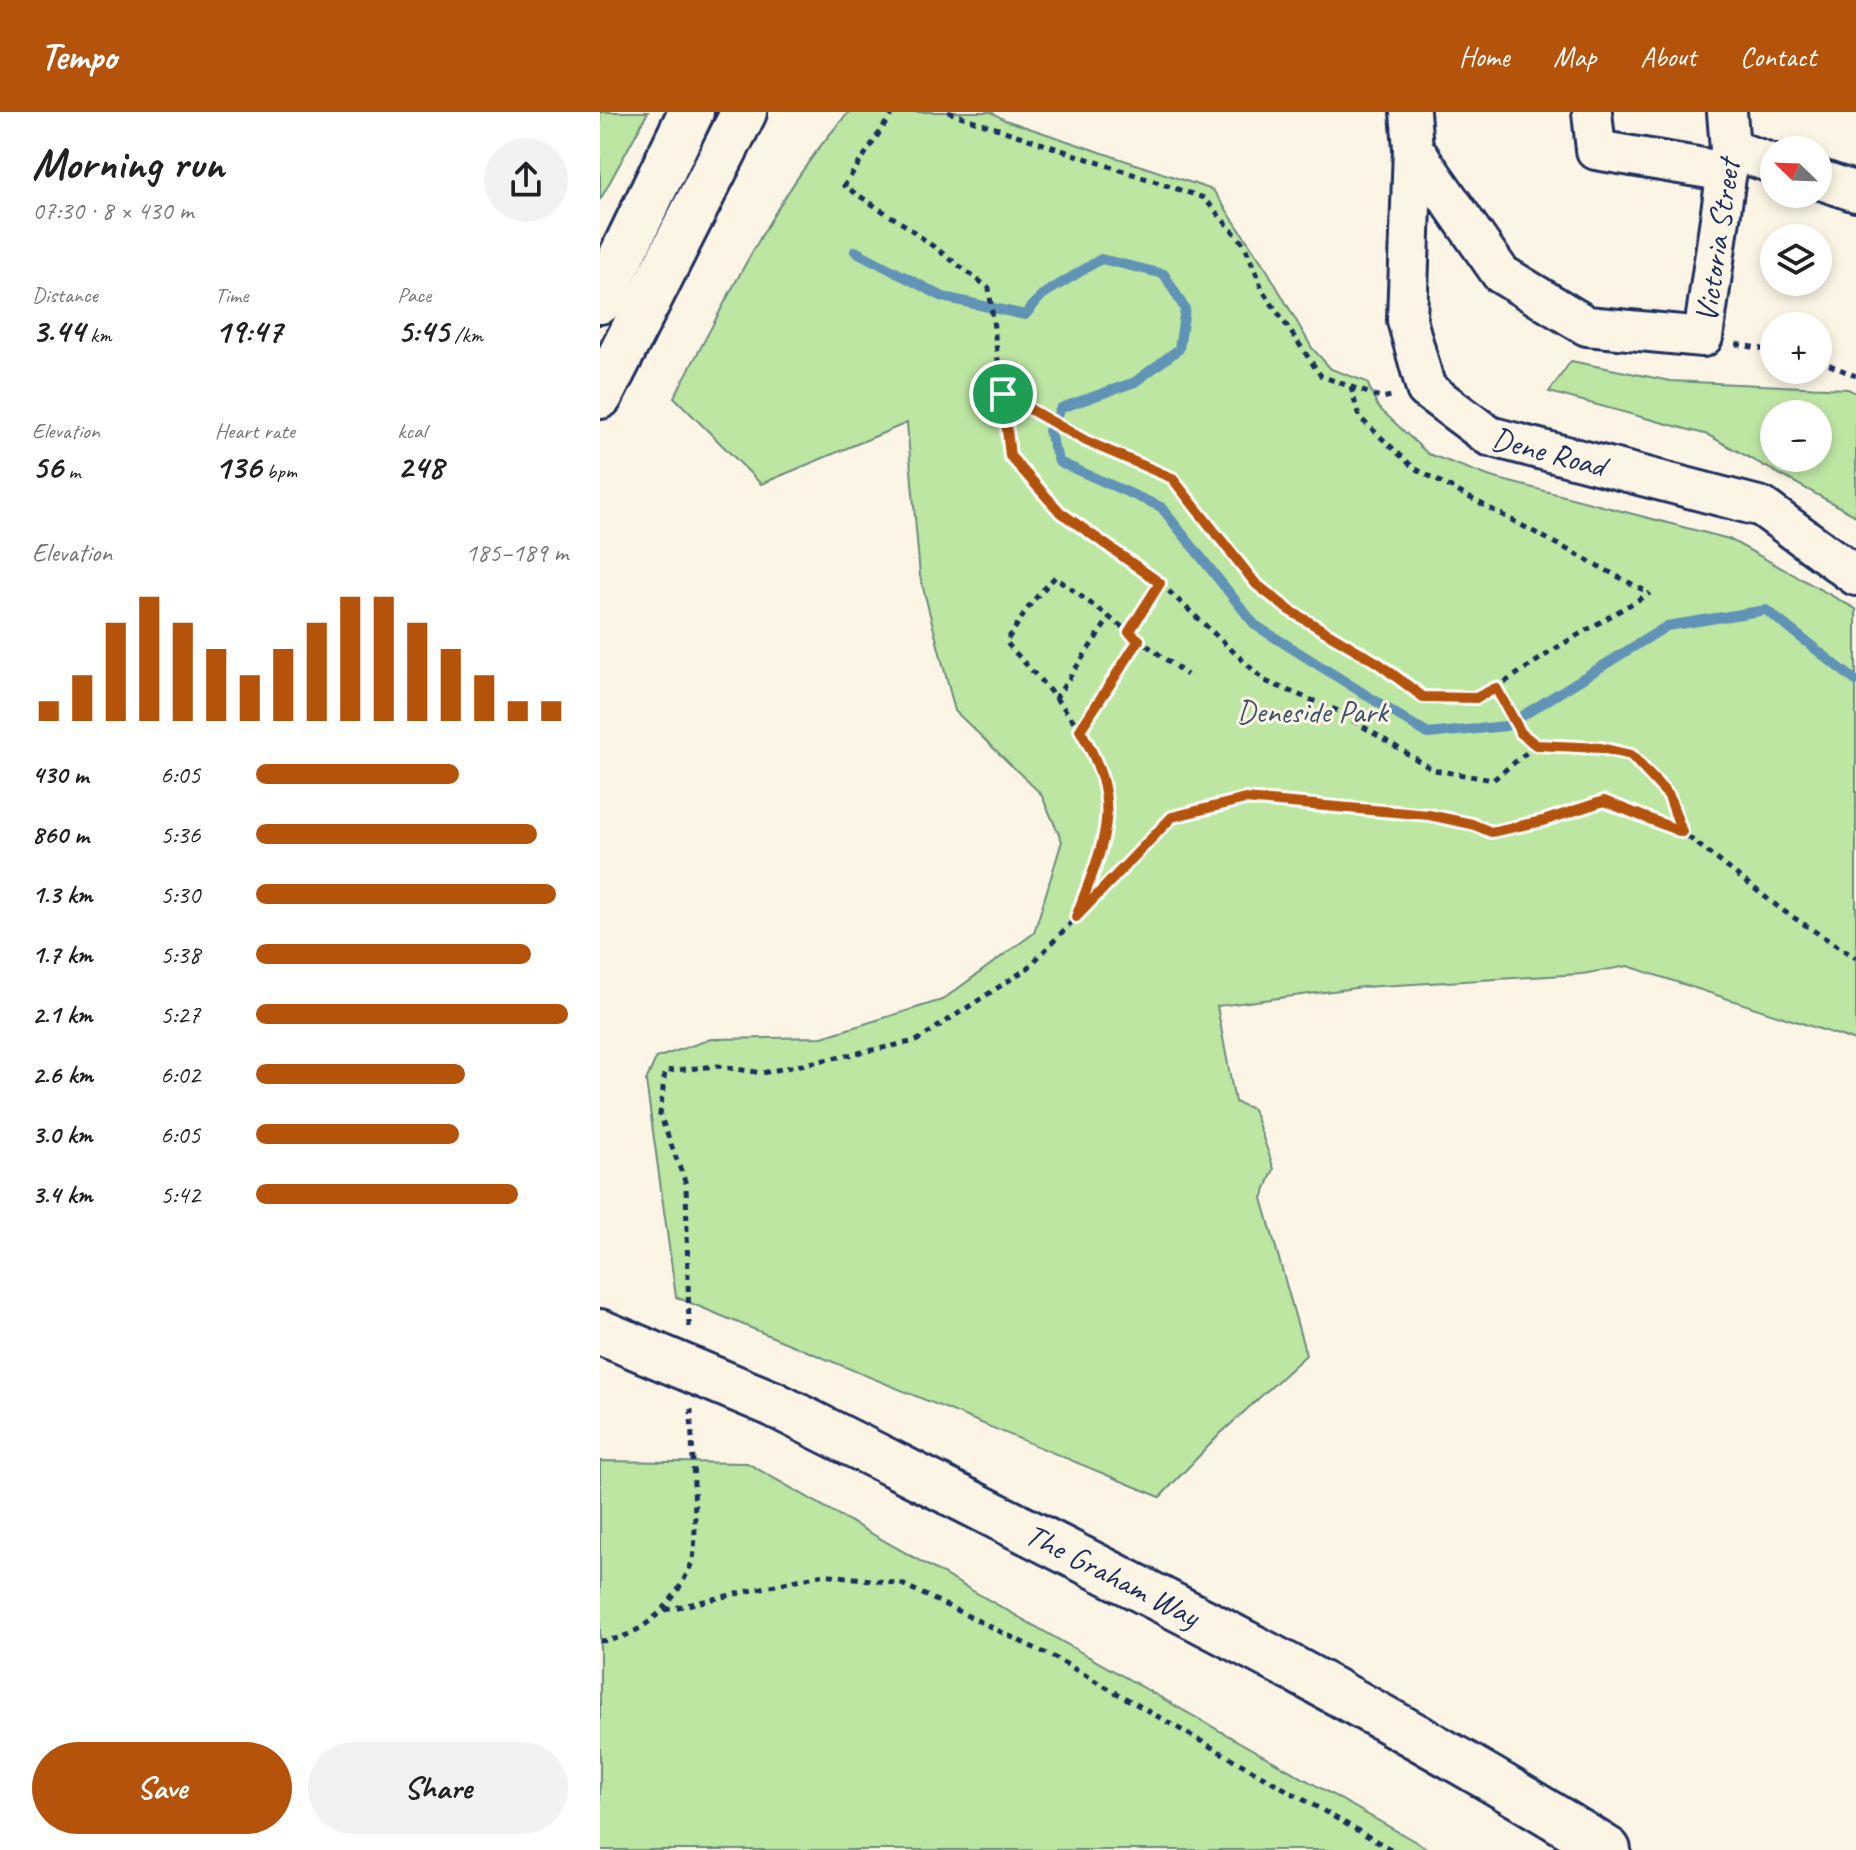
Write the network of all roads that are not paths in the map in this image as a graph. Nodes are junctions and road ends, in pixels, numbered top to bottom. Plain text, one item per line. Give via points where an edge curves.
1 (691, 112) edge
2 (744, 112) edge
3 (1592, 112) edge
4 (1727, 112) edge
5 (1412, 130) edge
6 (1729, 161) junction
7 (1760, 163) edge
8 (1832, 184) edge
9 (1856, 192) edge
10 (600, 301) edge
11 (600, 396) edge
12 (1856, 576) edge
13 (615, 1338) edge
14 (1608, 1850) edge

1 - 10 main road
2 - 11 main road
3 - 6 street via 1596,150
4 - 6 street, Victoria Street
5 - 6 street, Victoria Street via 1501,274 1587,326 1703,337
5 - 12 street, Dene Road via 1407,320 1426,389 1489,436 1762,507
6 - 7 street
8 - 9 street
13 - 14 main road, The Graham Way, bridge via 773,1404 1223,1630

